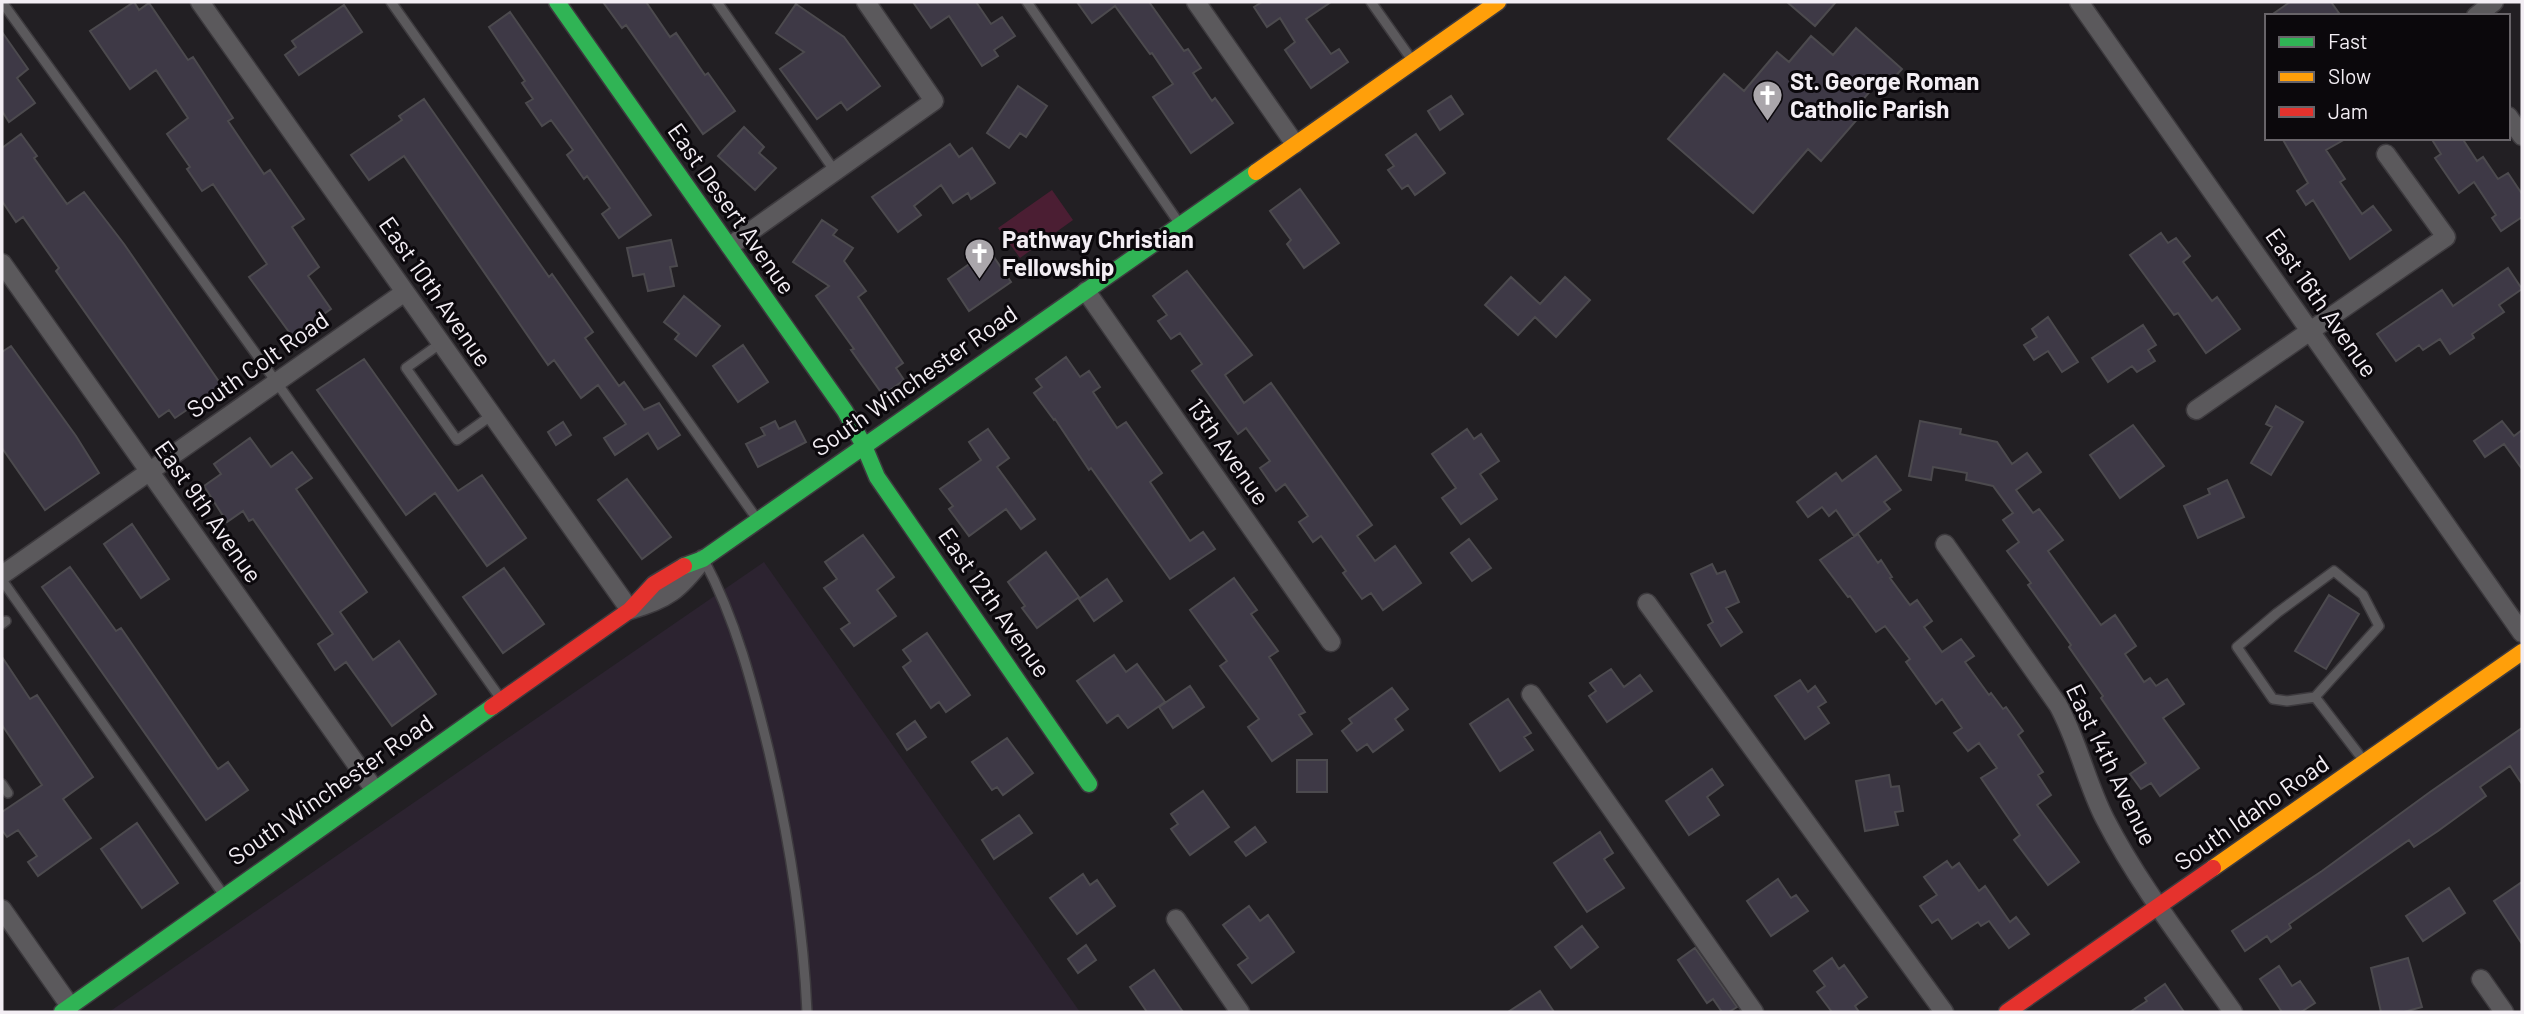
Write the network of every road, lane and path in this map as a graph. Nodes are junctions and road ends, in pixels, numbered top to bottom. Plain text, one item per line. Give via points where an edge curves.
1 (2, 2) edge
2 (200, 2) edge
3 (391, 2) edge
4 (557, 2) edge
5 (717, 2) edge
6 (866, 2) edge
7 (1027, 2) edge
8 (1196, 2) edge
9 (1371, 2) edge
10 (1498, 2) edge
11 (2079, 2) edge
12 (2494, 2) edge
13 (2479, 14) edge
14 (1413, 61) junction
15 (2510, 119) edge
16 (2522, 136) edge
17 (1295, 144) junction
18 (2386, 154) dead end
19 (834, 170) junction
20 (1180, 225) junction
21 (730, 246) junction
22 (2, 263) edge
23 (1086, 290) junction
24 (405, 292) junction
25 (2311, 331) junction
26 (441, 343) junction
27 (277, 383) junction
28 (2196, 410) dead end
29 (492, 415) junction
30 (864, 446) junction
31 (150, 471) junction
32 (758, 520) junction
33 (1945, 544) dead end
34 (703, 559) junction
35 (2, 578) edge
36 (1647, 603) dead end
37 (630, 610) junction
38 (2522, 633) edge
39 (1331, 642) dead end
40 (2522, 652) edge
41 (1531, 694) dead end
42 (2315, 697) junction
43 (502, 700) junction
44 (2365, 763) junction
45 (2, 784) edge
46 (1090, 784) dead end
47 (374, 789) junction
48 (8, 793) dead end
49 (224, 895) junction
50 (2159, 905) junction
51 (2, 909) edge
52 (1176, 919) dead end
53 (2481, 979) dead end
54 (66, 1009) edge
55 (807, 1012) edge
56 (1240, 1012) edge
57 (1754, 1012) edge
58 (1944, 1012) edge
59 (2007, 1012) edge
60 (2233, 1012) edge
61 (2504, 1012) edge

1 - 27 lane
2 - 24 street, East 10th Avenue
3 - 32 lane
4 - 21 street, East Desert Avenue
5 - 19 lane
6 - 19 street via 934,100
7 - 20 lane
8 - 17 street
9 - 14 lane
10 - 14 street, South Winchester Road
11 - 25 street, East 16th Avenue
12 - 13 street
14 - 17 street, South Winchester Road
15 - 16 street
17 - 20 street, South Winchester Road
18 - 25 street via 2446,237
19 - 21 street
20 - 23 street, South Winchester Road
21 - 30 street, East Desert Avenue via 845,411
22 - 31 street, East 9th Avenue
23 - 30 street, South Winchester Road
23 - 39 street, 13th Avenue
24 - 26 street, East 10th Avenue
24 - 27 street, South Colt Road
25 - 28 street
25 - 38 street, East 16th Avenue
26 - 29 street, East 10th Avenue
26 - 29 lane via 406,368 457,440
27 - 31 street, South Colt Road
27 - 43 lane
29 - 37 street, East 10th Avenue
30 - 32 street, South Winchester Road
30 - 46 street, East 12th Avenue via 877,477
31 - 35 street, South Colt Road
31 - 47 street, East 9th Avenue
32 - 34 street, South Winchester Road
33 - 50 street, East 14th Avenue via 2058,705 2106,822
34 - 37 street, South Winchester Road via 684,584 659,602
34 - 55 lane via 733,622 782,808 793,865
35 - 49 lane
36 - 58 street
37 - 43 street, South Winchester Road
40 - 44 street, South Idaho Road
41 - 57 street
42 - 42 lane via 2273,699 2237,647 2334,571 2363,595 2379,626
42 - 44 lane
43 - 47 street, South Winchester Road
44 - 50 street, South Idaho Road
45 - 48 lane
47 - 49 street, South Winchester Road
49 - 54 street, South Winchester Road
50 - 59 street, South Idaho Road
50 - 60 street, East 14th Avenue
51 - 54 street
52 - 56 street
53 - 61 street

